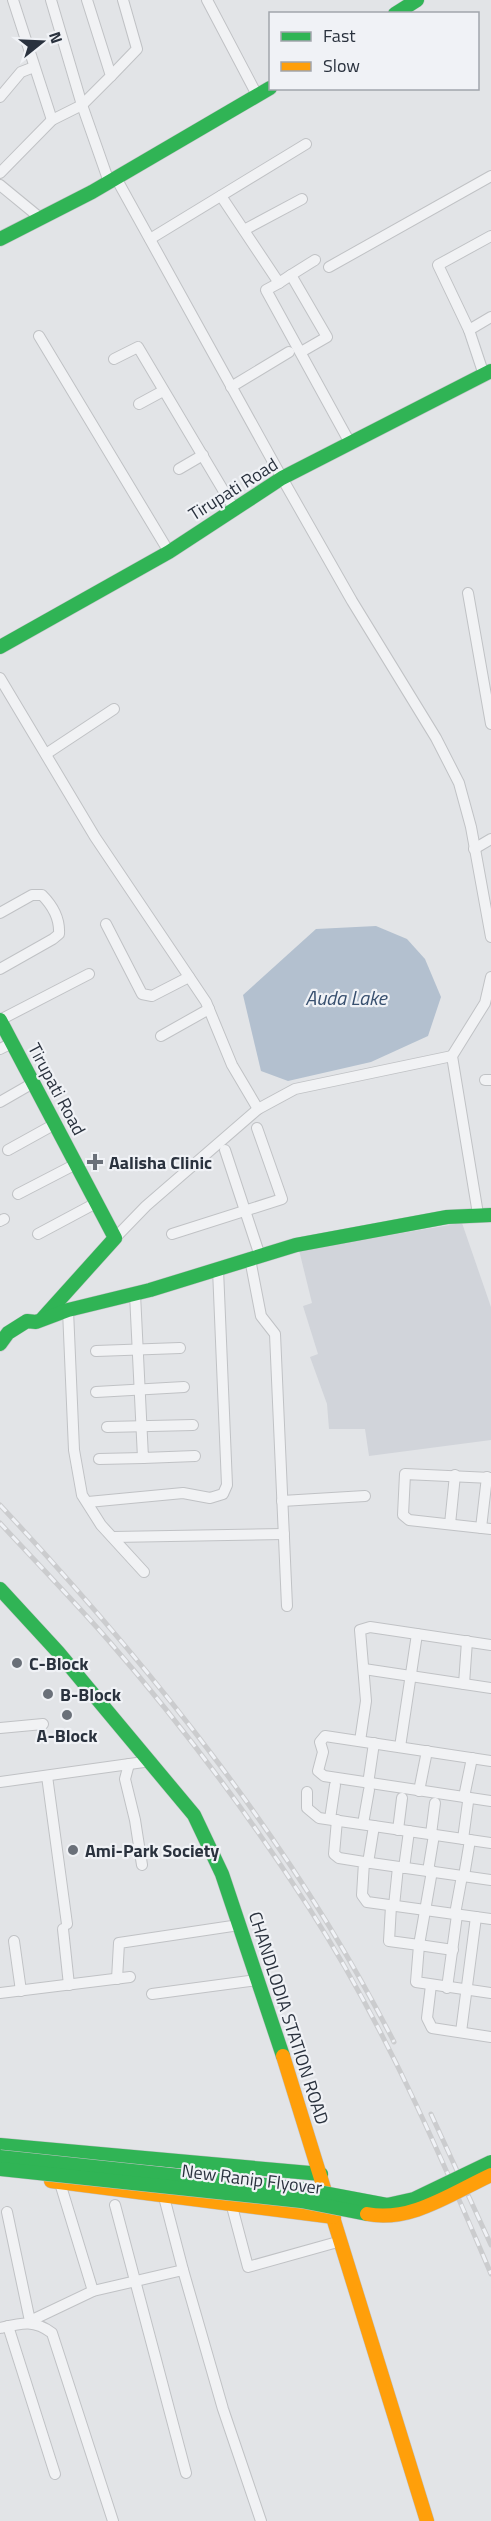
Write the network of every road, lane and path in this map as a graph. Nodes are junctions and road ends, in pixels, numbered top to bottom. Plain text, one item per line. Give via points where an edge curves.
1 (13, 0) edge
2 (51, 0) edge
3 (87, 0) edge
4 (123, 0) edge
5 (207, 0) edge
6 (417, 0) edge
7 (398, 12) edge
8 (34, 67) junction
9 (111, 76) junction
10 (269, 89) edge
11 (257, 95) junction
12 (0, 97) edge
13 (82, 105) junction
14 (52, 120) junction
15 (306, 144) dead end
16 (0, 173) edge
17 (491, 176) edge
18 (112, 180) junction
19 (0, 185) edge
20 (221, 196) junction
21 (302, 199) dead end
22 (39, 217) junction
23 (244, 230) junction
24 (491, 236) edge
25 (0, 239) edge
26 (150, 239) junction
27 (315, 260) dead end
28 (329, 267) dead end
29 (291, 275) junction
30 (279, 283) junction
31 (491, 317) edge
32 (469, 330) junction
33 (39, 336) dead end
34 (295, 352) junction
35 (114, 359) dead end
36 (487, 373) edge
37 (231, 387) junction
38 (163, 391) junction
39 (139, 404) dead end
40 (350, 443) junction
41 (203, 454) junction
42 (179, 469) dead end
43 (282, 478) junction
44 (235, 510) junction
45 (169, 552) junction
46 (468, 593) dead end
47 (0, 647) edge
48 (0, 678) edge
49 (489, 701) edge
50 (114, 710) dead end
51 (491, 724) edge
52 (46, 754) junction
53 (491, 839) edge
54 (474, 849) junction
55 (0, 913) edge
56 (106, 924) dead end
57 (491, 937) edge
58 (0, 969) edge
59 (89, 974) dead end
60 (189, 977) junction
61 (491, 977) edge
62 (209, 1010) junction
63 (0, 1020) edge
64 (161, 1036) dead end
65 (6, 1046) edge
66 (452, 1056) junction
67 (33, 1083) junction
68 (0, 1102) edge
69 (258, 1109) junction
70 (55, 1124) junction
71 (257, 1128) dead end
72 (225, 1149) dead end
73 (8, 1150) dead end
74 (76, 1164) junction
75 (18, 1194) dead end
76 (96, 1203) junction
77 (245, 1210) junction
78 (485, 1214) edge
79 (38, 1234) dead end
80 (172, 1234) dead end
81 (115, 1238) junction
82 (255, 1258) junction
83 (218, 1269) junction
84 (135, 1294) junction
85 (68, 1310) junction
86 (39, 1321) junction
87 (1, 1343) edge
88 (180, 1348) dead end
89 (137, 1349) junction
90 (96, 1351) dead end
91 (184, 1387) dead end
92 (139, 1389) junction
93 (96, 1392) dead end
94 (193, 1425) dead end
95 (141, 1426) junction
96 (107, 1427) dead end
97 (195, 1456) dead end
98 (143, 1458) junction
99 (99, 1459) dead end
100 (455, 1475) junction
101 (489, 1478) edge
102 (365, 1496) dead end
103 (282, 1501) junction
104 (88, 1502) junction
105 (450, 1524) junction
106 (486, 1528) edge
107 (284, 1534) junction
108 (113, 1537) junction
109 (144, 1572) dead end
110 (0, 1589) edge
111 (287, 1606) dead end
112 (417, 1634) junction
113 (468, 1641) junction
114 (491, 1645) edge
115 (364, 1669) junction
116 (410, 1676) junction
117 (464, 1684) junction
118 (491, 1688) edge
119 (43, 1724) dead end
120 (0, 1728) edge
121 (360, 1741) junction
122 (374, 1743) junction
123 (400, 1747) junction
124 (427, 1751) junction
125 (472, 1758) junction
126 (151, 1761) junction
127 (491, 1761) edge
128 (129, 1764) junction
129 (46, 1776) junction
130 (0, 1782) edge
131 (335, 1785) dead end
132 (368, 1787) junction
133 (419, 1791) junction
134 (307, 1792) dead end
135 (402, 1798) dead end
136 (466, 1800) junction
137 (491, 1801) edge
138 (435, 1803) dead end
139 (333, 1820) junction
140 (369, 1825) junction
141 (403, 1830) junction
142 (432, 1835) junction
143 (467, 1840) junction
144 (491, 1843) edge
145 (366, 1862) junction
146 (142, 1865) dead end
147 (401, 1867) junction
148 (430, 1871) junction
149 (463, 1876) junction
150 (491, 1880) edge
151 (392, 1906) junction
152 (424, 1910) junction
153 (456, 1914) junction
154 (476, 1917) junction
155 (491, 1919) edge
156 (239, 1925) junction
157 (14, 1941) dead end
158 (419, 1945) junction
159 (453, 1950) junction
160 (130, 1977) dead end
161 (117, 1979) junction
162 (257, 1980) junction
163 (69, 1985) junction
164 (431, 1985) junction
165 (447, 1988) junction
166 (465, 1989) junction
167 (21, 1990) junction
168 (0, 1993) edge
169 (491, 1993) edge
170 (152, 1994) dead end
171 (461, 2032) junction
172 (491, 2037) edge
173 (0, 2145) edge
174 (0, 2157) edge
175 (491, 2162) edge
176 (226, 2165) junction
177 (0, 2169) edge
178 (321, 2174) junction
179 (0, 2175) edge
180 (491, 2175) edge
181 (60, 2182) junction
182 (164, 2197) junction
183 (116, 2205) dead end
184 (231, 2205) junction
185 (7, 2212) dead end
186 (334, 2217) junction
187 (341, 2241) junction
188 (183, 2270) junction
189 (135, 2281) junction
190 (93, 2291) junction
191 (30, 2321) junction
192 (4, 2327) edge
193 (186, 2473) dead end
194 (54, 2474) dead end
195 (258, 2520) edge
196 (113, 2521) edge
197 (427, 2521) edge

1 - 8 street
2 - 13 street
3 - 9 street
4 - 9 street via 137,49
5 - 11 street
6 - 7 street
8 - 12 street via 21,72
8 - 14 street
9 - 13 street
10 - 11 street
11 - 18 street
13 - 14 street
13 - 18 street
14 - 16 street
15 - 20 street
17 - 28 street
18 - 22 street
18 - 26 street
19 - 22 street
20 - 23 street
20 - 26 street
21 - 23 street
22 - 25 street
23 - 30 street
24 - 32 street via 438,265
26 - 37 street
27 - 29 street
29 - 30 street
29 - 34 street via 327,337
30 - 34 street via 266,290
31 - 32 street
32 - 36 street
33 - 45 street
34 - 37 street
34 - 40 street
35 - 38 street via 138,347
36 - 40 street, Tirupati Road
37 - 43 street
38 - 39 street
38 - 41 street
40 - 43 street, Tirupati Road
41 - 42 street
41 - 44 street
43 - 44 street, Tirupati Road
43 - 54 street via 436,738 459,783
44 - 45 street, Tirupati Road
45 - 47 street, Tirupati Road
46 - 49 street
48 - 52 street
49 - 51 street
50 - 52 street
52 - 60 street
53 - 54 street
54 - 57 street
55 - 58 street via 32,895 42,895 54,907 59,927 59,934 53,939
56 - 60 street via 142,994 152,996
59 - 63 street
60 - 62 street
61 - 66 street via 485,1003
62 - 64 street
62 - 69 street via 232,1065
63 - 65 street, Tirupati Road
65 - 67 street, Tirupati Road
66 - 69 street via 296,1089
66 - 78 street
67 - 68 street
67 - 70 street, Tirupati Road
69 - 81 street
70 - 73 street
70 - 74 street, Tirupati Road
71 - 77 street via 282,1199
72 - 77 street
74 - 75 street
74 - 76 street, Tirupati Road
76 - 79 street
76 - 81 street, Tirupati Road
77 - 80 street
77 - 82 street
78 - 82 street via 296,1245
81 - 86 street
82 - 83 street
82 - 103 street via 261,1316 275,1334
83 - 84 street
83 - 104 street via 227,1485 223,1494 210,1498 183,1493
84 - 85 street
84 - 89 street
85 - 86 street
85 - 104 street via 74,1450 82,1495
86 - 87 street via 27,1321 8,1333
88 - 89 street
89 - 90 street
89 - 92 street
91 - 92 street
92 - 93 street
92 - 95 street
94 - 95 street
95 - 96 street
95 - 98 street
97 - 98 street
98 - 99 street
100 - 101 street
100 - 105 street
100 - 105 street via 412,1473 403,1477 404,1518
101 - 106 street
102 - 103 street
103 - 107 street
104 - 108 street
105 - 106 street
107 - 108 street
107 - 111 street
108 - 109 street
110 - 126 street, CHANDLODIA STATION ROAD
112 - 113 street
112 - 115 street via 360,1630
112 - 116 street
113 - 114 street
113 - 117 street
115 - 116 street
115 - 121 street via 366,1713
116 - 117 street
116 - 123 street
117 - 118 street
119 - 120 street
121 - 122 street
121 - 132 street via 325,1736 320,1742 323,1752 318,1771
122 - 123 street
122 - 132 street
123 - 124 street
124 - 125 street
124 - 133 street
125 - 127 street
125 - 136 street
126 - 128 street
126 - 156 street, CHANDLODIA STATION ROAD via 194,1815 222,1874
128 - 129 street
128 - 146 street via 125,1779
129 - 130 street
129 - 163 street
131 - 139 street
132 - 133 street
132 - 140 street
133 - 136 street
134 - 139 street via 308,1808 314,1815
135 - 141 street
136 - 137 street
136 - 143 street
138 - 142 street
139 - 140 street
139 - 145 street via 334,1854
140 - 141 street
140 - 145 street
141 - 142 street
141 - 147 street
142 - 143 street
142 - 148 street
143 - 144 street
143 - 149 street
145 - 147 street
145 - 151 street via 364,1900
147 - 148 street
147 - 151 street
148 - 149 street
148 - 152 street
149 - 150 street
149 - 153 street
151 - 152 street
151 - 158 street via 389,1941
152 - 153 street
152 - 158 street
153 - 154 street
153 - 159 street
154 - 155 street
154 - 166 street
156 - 161 street via 119,1943
156 - 162 street, CHANDLODIA STATION ROAD
157 - 167 street
158 - 159 street
158 - 164 street via 416,1982
159 - 165 street
160 - 161 street
161 - 163 street
162 - 170 street
162 - 178 street, CHANDLODIA STATION ROAD
163 - 167 street
164 - 165 street
164 - 171 street via 428,2025
165 - 166 street
166 - 169 street
166 - 171 street
167 - 168 street
171 - 172 street
173 - 176 street
174 - 175 street, New Ranip Flyover, bridge via 302,2189 387,2205 414,2199
176 - 178 street
176 - 184 street
177 - 180 street, New Ranip Flyover, bridge via 301,2201 385,2218 408,2214
178 - 186 street, CHANDLODIA STATION ROAD
179 - 181 street
181 - 182 street
181 - 190 street
182 - 184 street
182 - 188 street
183 - 189 street
184 - 186 street
184 - 187 street via 248,2267
185 - 191 street
186 - 187 street, CHANDLODIA STATION ROAD
187 - 197 street, CHANDLODIA STATION ROAD
188 - 189 street
188 - 195 street
189 - 190 street
189 - 193 street
190 - 191 street
191 - 192 street
191 - 196 street via 52,2333
192 - 194 street

